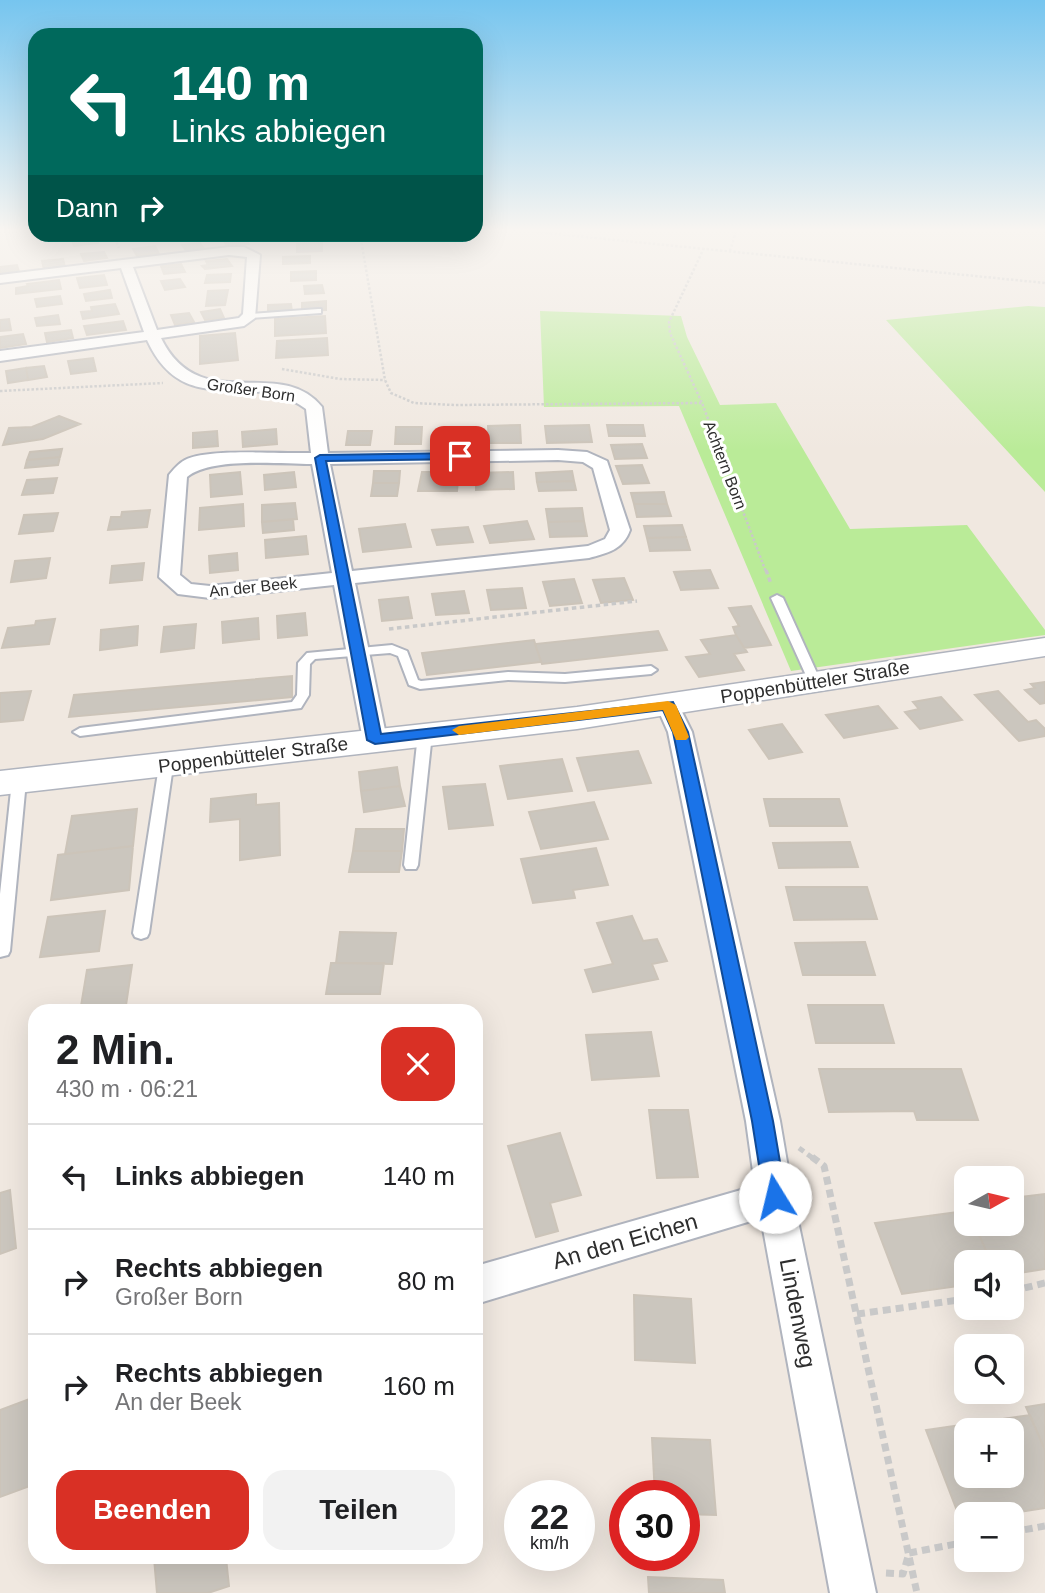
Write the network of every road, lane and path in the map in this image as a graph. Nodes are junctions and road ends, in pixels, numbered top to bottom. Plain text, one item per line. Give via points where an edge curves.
1 (141, 302) edge
2 (250, 302) edge
3 (372, 302) edge
4 (678, 302) edge
5 (318, 311) dead end
6 (249, 316) junction
7 (153, 334) junction
8 (0, 356) edge
9 (172, 382) dead end
10 (0, 391) edge
11 (702, 403) junction
12 (320, 458) junction
13 (343, 578) junction
14 (776, 598) joint
15 (637, 601) dead end
16 (1045, 647) edge
17 (368, 650) junction
18 (651, 670) dead end
19 (815, 682) junction
20 (668, 705) junction
21 (80, 732) dead end
22 (425, 734) junction
23 (375, 740) junction
24 (166, 766) junction
25 (9, 782) edge
26 (411, 865) dead end
27 (141, 933) dead end
28 (2, 951) dead end
29 (763, 1121) junction
30 (775, 1197) junction
31 (483, 1282) edge
32 (1045, 1283) edge
33 (1024, 1288) edge
34 (954, 1301) edge
35 (857, 1314) junction
36 (1045, 1526) edge
37 (1024, 1530) edge
38 (954, 1544) edge
39 (909, 1553) junction
40 (851, 1582) edge
41 (918, 1593) edge

1 - 7 street, Großer Born
2 - 6 street
3 - 11 path via 385,380 391,393 414,403
4 - 11 path, Achtern Born via 669,322 670,333
5 - 6 lane
6 - 7 street via 237,324
7 - 8 street
7 - 12 street, Großer Born via 173,369 191,380 306,399 315,411
9 - 10 path
11 - 14 path, Achtern Born
12 - 13 street, Großer Born
12 - 13 street, An der Beek via 215,460 186,466 178,475 169,577 185,590 203,592
12 - 13 street, An der Beek via 587,457 603,469 620,530 612,544 589,552
13 - 17 street, Großer Born
14 - 19 lane
15 - 17 path via 376,631
16 - 19 main road, Poppenbütteler Straße
17 - 18 lane via 392,649 403,654 413,682 420,685
17 - 21 lane via 311,656 304,663 303,695 296,705
17 - 23 street, Großer Born
19 - 20 main road, Poppenbütteler Straße
20 - 22 main road, Poppenbütteler Straße
20 - 29 street, Lindenweg via 680,732
22 - 23 main road, Poppenbütteler Straße
22 - 26 lane
23 - 24 main road, Poppenbütteler Straße
24 - 25 main road, Poppenbütteler Straße
24 - 27 lane
25 - 28 lane
29 - 30 street, Lindenweg
29 - 35 path via 824,1166
30 - 31 street, An den Eichen
30 - 40 street, Lindenweg
32 - 33 path
34 - 35 path
35 - 39 path
36 - 37 path
38 - 39 path
39 - 40 path via 903,1574
39 - 41 path

